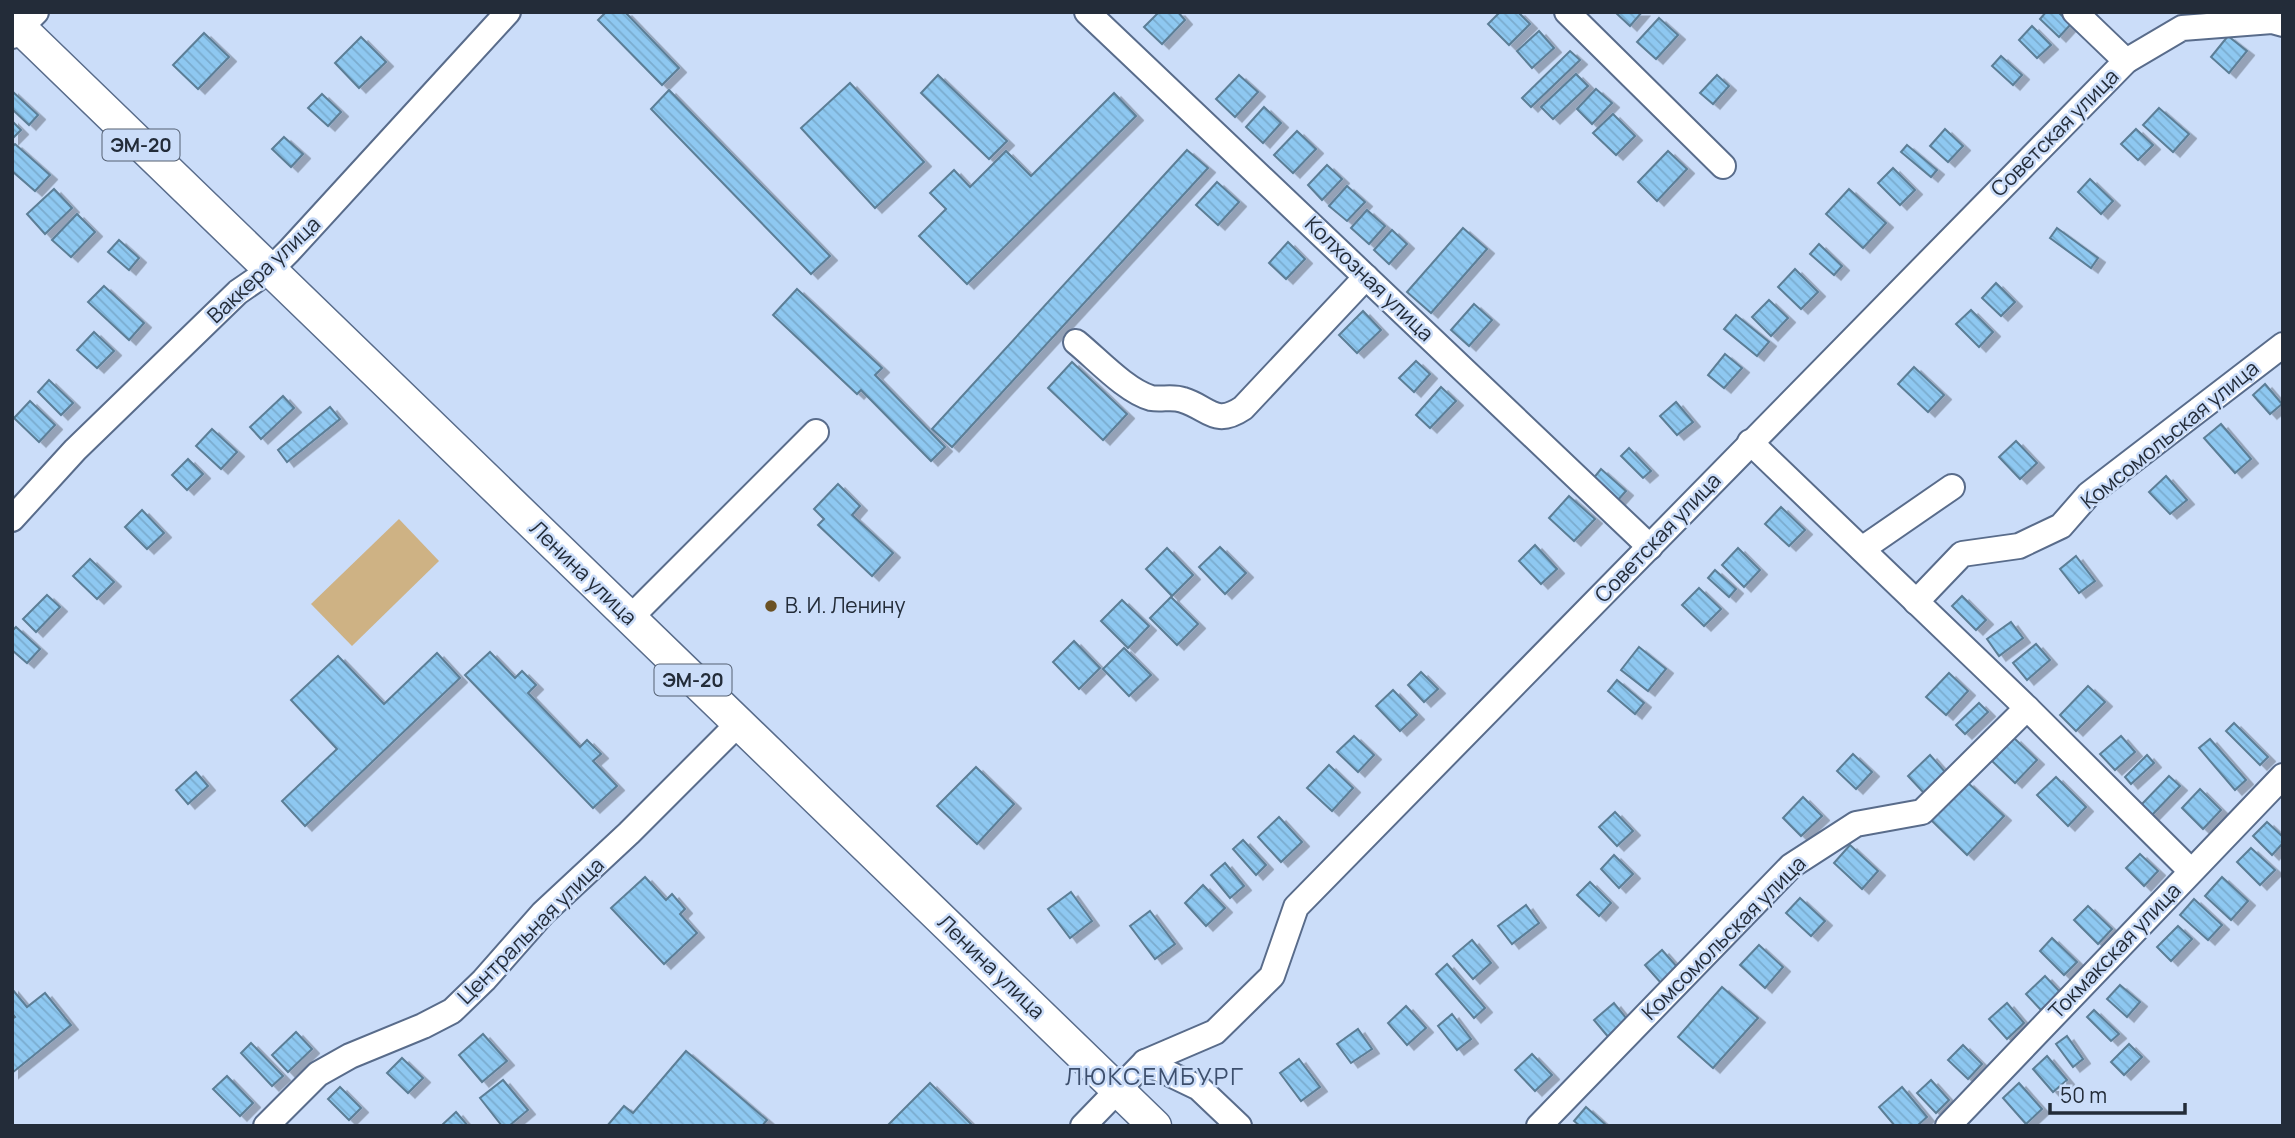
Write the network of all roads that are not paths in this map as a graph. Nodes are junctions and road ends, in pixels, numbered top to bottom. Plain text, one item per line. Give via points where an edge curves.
1 (508, 12) edge
2 (1087, 12) edge
3 (1567, 12) edge
4 (2075, 12) edge
5 (20, 24) edge
6 (2283, 24) edge
7 (2126, 61) junction
8 (1723, 166) dead end
9 (270, 270) junction
10 (1366, 277) junction
11 (1076, 342) dead end
12 (2283, 345) edge
13 (816, 432) dead end
14 (1750, 442) junction
15 (1952, 487) dead end
16 (12, 519) edge
17 (1650, 547) junction
18 (1862, 549) junction
19 (1916, 602) junction
20 (629, 618) junction
21 (2027, 708) junction
22 (738, 724) junction
23 (2283, 776) edge
24 (2191, 871) junction
25 (1145, 1062) junction
26 (1117, 1089) junction
27 (266, 1126) edge
28 (1083, 1126) edge
29 (1154, 1126) edge
30 (1239, 1126) edge
31 (1539, 1126) edge
32 (1948, 1126) edge

1 - 9 street, Ваккера улица
2 - 10 street, Колхозная улица
3 - 8 street
4 - 7 street
5 - 9 main road, Ленина улица / ЭМ-20
6 - 7 street, Советская улица via 2182,28
7 - 14 street, Советская улица
9 - 16 street, Ваккера улица via 229,302 75,450
9 - 20 main road, Ленина улица / ЭМ-20
10 - 11 street via 1243,408 1230,416 1217,417 1171,396 1160,399 1135,391
10 - 17 street, Колхозная улица
12 - 19 street, Комсомольская улица via 2089,494 2061,526 2019,546 1962,554
13 - 20 street
14 - 17 street, Советская улица
14 - 18 street
15 - 18 street
17 - 25 street, Советская улица via 1296,907 1272,976 1215,1032
18 - 19 street
19 - 21 street
20 - 22 main road, Ленина улица / ЭМ-20
21 - 24 street
21 - 31 street, Комсомольская улица via 1922,811 1856,824 1791,866
22 - 26 main road, Ленина улица / ЭМ-20
22 - 27 street, Центральная улица via 543,913 452,1010 318,1074
23 - 24 street, Токмакская улица
24 - 32 street, Токмакская улица
25 - 26 street, Советская улица
25 - 30 street via 1199,1088
26 - 28 street, Советская улица
26 - 29 main road, Ленина улица / ЭМ-20

